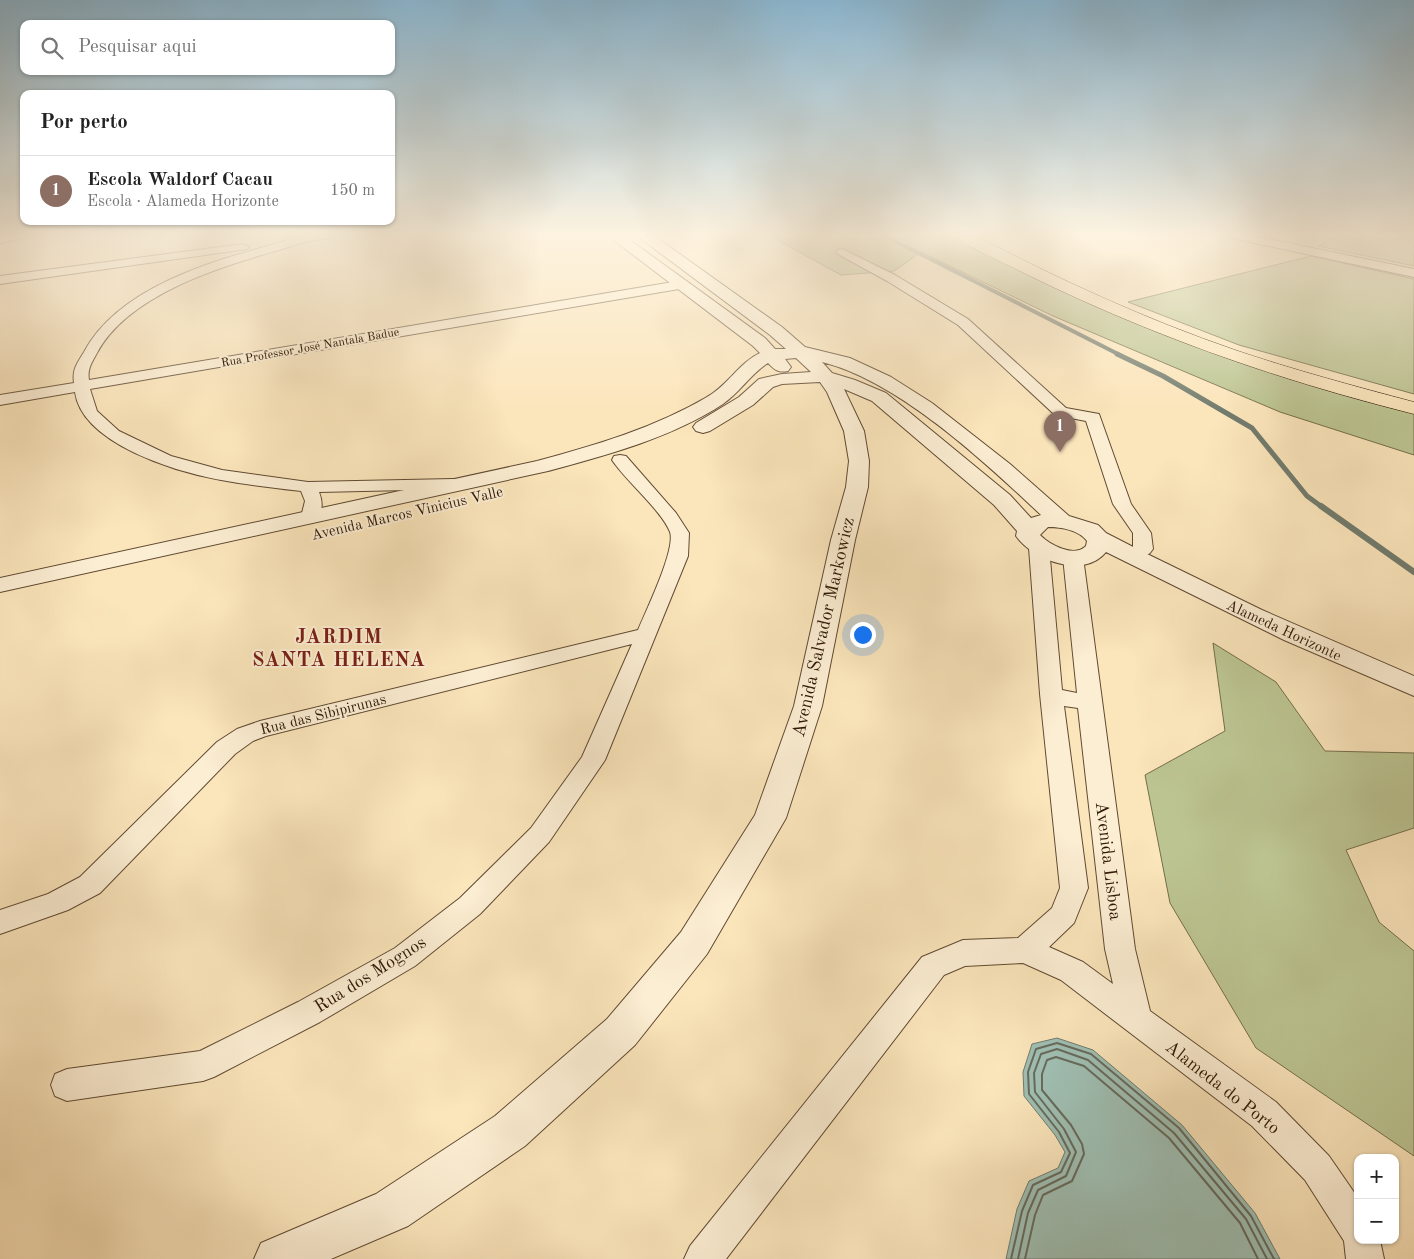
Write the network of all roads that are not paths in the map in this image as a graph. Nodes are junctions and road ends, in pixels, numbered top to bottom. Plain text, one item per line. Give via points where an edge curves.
1 (155, 294) edge
2 (607, 294) edge
3 (693, 294) edge
4 (723, 294) edge
5 (917, 294) edge
6 (1080, 294) edge
7 (1090, 294) edge
8 (732, 300) junction
9 (707, 304) junction
10 (801, 352) junction
11 (763, 359) junction
12 (824, 377) junction
13 (796, 378) junction
14 (80, 383) junction
15 (0, 392) edge
16 (0, 400) edge
17 (1414, 401) edge
18 (1414, 408) edge
19 (848, 418) junction
20 (620, 460) junction
21 (546, 474) junction
22 (456, 484) junction
23 (308, 487) junction
24 (310, 517) junction
25 (1060, 520) junction
26 (1034, 539) junction
27 (1089, 552) junction
28 (1131, 556) junction
29 (1156, 569) junction
30 (0, 585) edge
31 (0, 604) edge
32 (647, 634) junction
33 (1414, 687) edge
34 (1051, 694) junction
35 (1089, 700) junction
36 (0, 922) edge
37 (1025, 950) junction
38 (1137, 1020) junction
39 (67, 1085) dead end
40 (1354, 1224) edge
41 (1363, 1244) edge
42 (699, 1258) edge
43 (277, 1259) edge
44 (1365, 1259) edge

1 - 14 street via 111,323 83,364
2 - 14 street, Rua Professor José Nantala Badue
3 - 9 street
4 - 8 street, Avenida Salvador Markowicz
5 - 28 street via 963,322 1061,412 1092,416 1122,504 1142,533 1143,549
6 - 18 main road via 1170,332
7 - 17 main road via 1234,348
8 - 9 street via 722,306
8 - 10 street, Avenida Salvador Markowicz
9 - 11 street via 748,334
10 - 11 street via 784,352
10 - 12 street, Avenida Salvador Markowicz
10 - 25 street via 850,364 886,381 959,432
11 - 13 street via 778,364
11 - 21 street, Avenida Marcos Vinicius Valle via 718,399 682,418
12 - 13 street, Avenida Marcos Vinicius Valle
12 - 19 street, Avenida Salvador Markowicz via 836,391
12 - 26 street via 879,397 1002,500
13 - 19 street
13 - 20 street, Avenida Marcos Vinicius Valle via 766,383 746,401 705,426
14 - 15 street, Rua Professor José Nantala Badue
14 - 16 street, Rua Professor José Nantala Badue
14 - 23 street via 90,412 113,434 165,460 221,475
19 - 43 street, Avenida Salvador Markowicz via 857,445 857,487 808,706 770,818 694,943 621,1032 510,1131 392,1210
20 - 21 street, Avenida Marcos Vinicius Valle
20 - 32 street, Rua dos Mognos via 680,533 678,556
21 - 22 street, Avenida Marcos Vinicius Valle
21 - 31 street, Avenida Marcos Vinicius Valle
22 - 23 street
22 - 24 street, Avenida Marcos Vinicius Valle
23 - 24 street via 314,501
24 - 30 street, Avenida Marcos Vinicius Valle
25 - 26 street via 1040,522
25 - 27 street via 1081,526
26 - 27 street, Alameda Horizonte via 1049,553
26 - 34 street
27 - 28 street
27 - 29 street, Alameda Horizonte
27 - 35 street, Avenida Lisboa
28 - 29 street, Alameda Horizonte
29 - 33 street, Alameda Horizonte via 1340,656
32 - 36 street, Rua das Sibipirunas via 245,735 226,748 90,885 61,901
32 - 39 street, Rua dos Mognos via 593,760 540,835 470,906 405,957 309,1012 203,1066
34 - 35 street via 1064,699
34 - 37 street via 1074,888 1064,915
35 - 38 street, Avenida Lisboa via 1120,949
37 - 38 street, Alameda do Porto via 1072,971
37 - 42 street via 963,953 932,966
38 - 40 street, Alameda do Porto via 1264,1114 1317,1168
41 - 44 street

